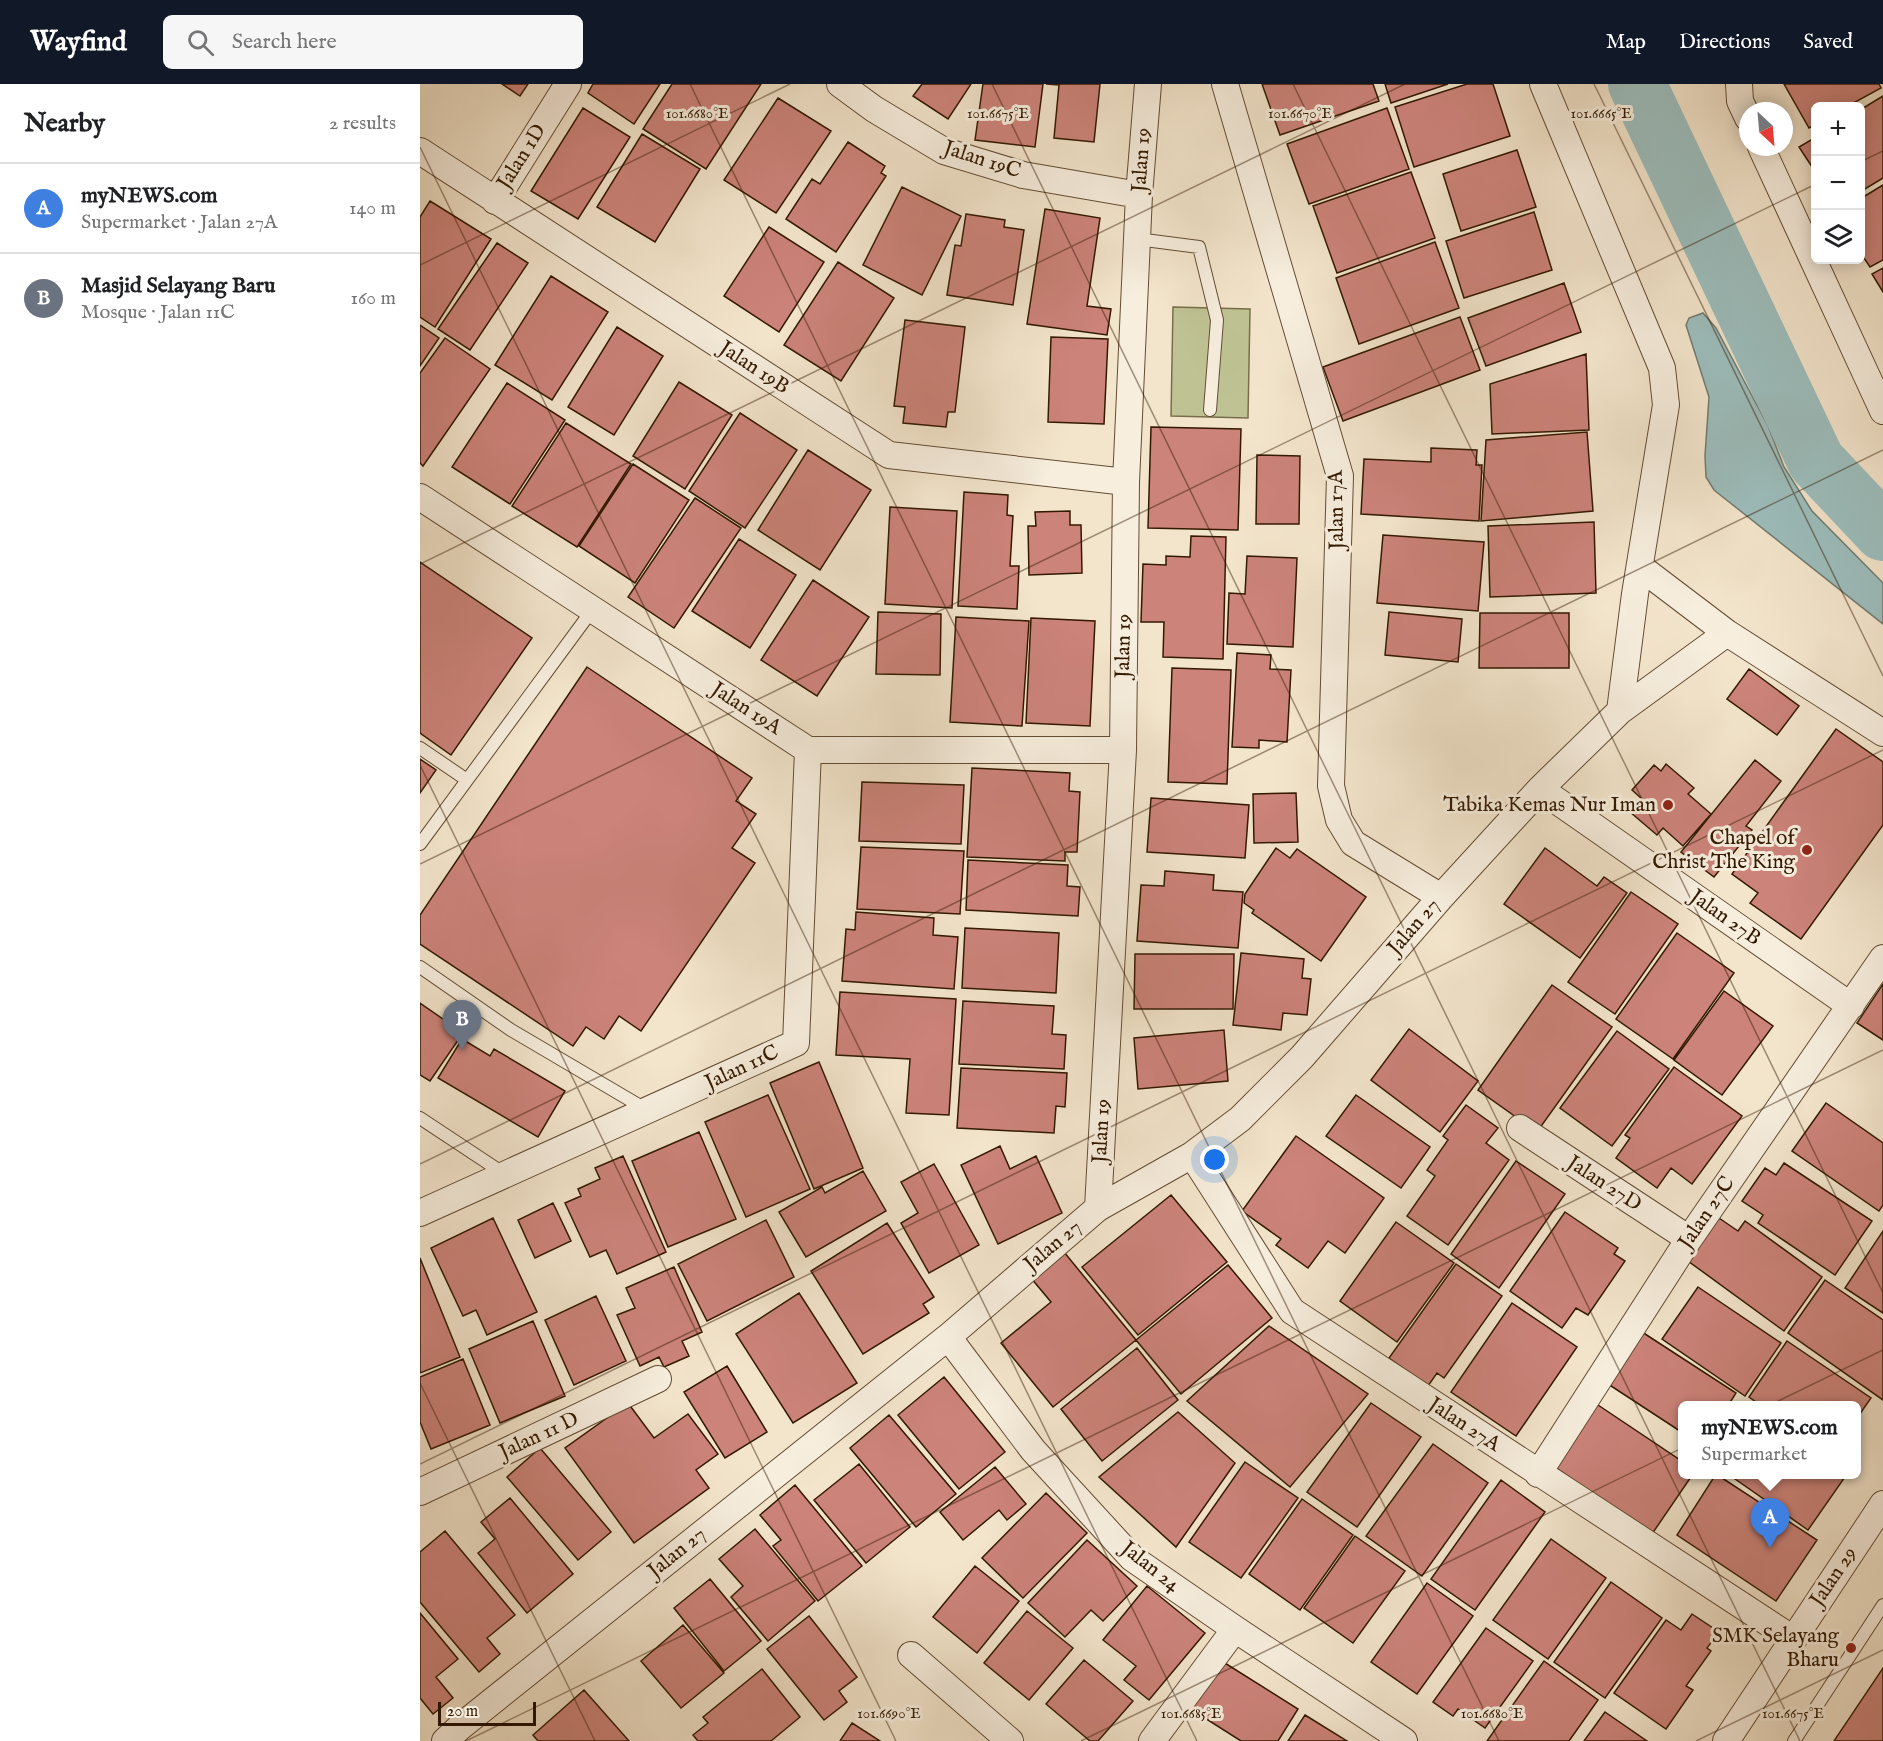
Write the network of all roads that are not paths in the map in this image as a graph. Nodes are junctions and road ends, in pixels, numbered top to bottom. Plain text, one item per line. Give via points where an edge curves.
1 (568, 84) edge
2 (840, 84) edge
3 (1148, 84) edge
4 (1225, 84) edge
5 (1543, 84) edge
6 (1739, 84) edge
7 (1740, 102) edge
8 (420, 151) edge
9 (1765, 156) edge
10 (1139, 195) junction
11 (495, 201) junction
12 (1137, 239) junction
13 (1210, 410) dead end
14 (1883, 411) edge
15 (1125, 482) junction
16 (420, 497) edge
17 (1640, 567) junction
18 (593, 609) junction
19 (1727, 633) junction
20 (1620, 711) junction
21 (1883, 733) edge
22 (420, 748) edge
23 (808, 750) junction
24 (1123, 750) junction
25 (467, 780) junction
26 (1540, 789) junction
27 (420, 844) edge
28 (1441, 897) junction
29 (1883, 958) edge
30 (420, 967) edge
31 (1851, 1006) junction
32 (647, 1110) junction
33 (420, 1118) edge
34 (1520, 1128) dead end
35 (1192, 1155) junction
36 (506, 1175) junction
37 (1098, 1208) junction
38 (420, 1213) edge
39 (1689, 1239) junction
40 (948, 1336) junction
41 (658, 1379) dead end
42 (1538, 1474) junction
43 (420, 1492) edge
44 (1883, 1504) edge
45 (1883, 1605) edge
46 (1234, 1629) junction
47 (1793, 1639) junction
48 (911, 1655) dead end
49 (446, 1741) edge
50 (1010, 1741) edge
51 (1152, 1741) edge
52 (1404, 1741) edge
53 (1725, 1741) edge
54 (1794, 1741) edge

1 - 11 street, Jalan 1D
2 - 10 street, Jalan 19C via 944,151 1023,175
3 - 10 street, Jalan 19
4 - 28 street, Jalan 17A via 1340,476 1331,786 1339,820 1353,843
5 - 17 street via 1662,368 1666,405
6 - 7 street
8 - 11 street, Jalan 19B
9 - 14 street
10 - 12 street, Jalan 19
11 - 15 street, Jalan 19B via 889,455
12 - 13 lane via 1199,247 1217,320
12 - 15 street, Jalan 19
15 - 24 street, Jalan 19
16 - 18 street, Jalan 19A
17 - 19 street
17 - 20 street
18 - 23 street, Jalan 19A
18 - 25 lane
19 - 20 street, Jalan 27
19 - 21 street
20 - 26 street, Jalan 27
22 - 25 lane
23 - 24 street
23 - 32 street, Jalan 11C via 796,1043
24 - 37 street, Jalan 19
25 - 27 lane
26 - 28 street, Jalan 27
26 - 31 street, Jalan 27B
28 - 35 street, Jalan 27 via 1302,1057 1240,1119
29 - 31 street, Jalan 27C
30 - 32 lane via 511,1030
31 - 39 street, Jalan 27C
32 - 36 street, Jalan 11C
33 - 36 lane
34 - 39 street, Jalan 27D
35 - 37 street, Jalan 27
35 - 42 street, Jalan 27A via 1292,1311
36 - 38 street, Jalan 11C
37 - 40 street, Jalan 27
39 - 42 street, Jalan 27C
40 - 46 street, Jalan 24 via 1033,1450 1132,1558
40 - 49 street, Jalan 27
41 - 43 street, Jalan 11 D
42 - 47 street, Jalan 27A
44 - 47 street, Jalan 29
45 - 54 lane
46 - 51 street
46 - 52 street, Jalan 24
47 - 53 street, Jalan 29
48 - 50 street

